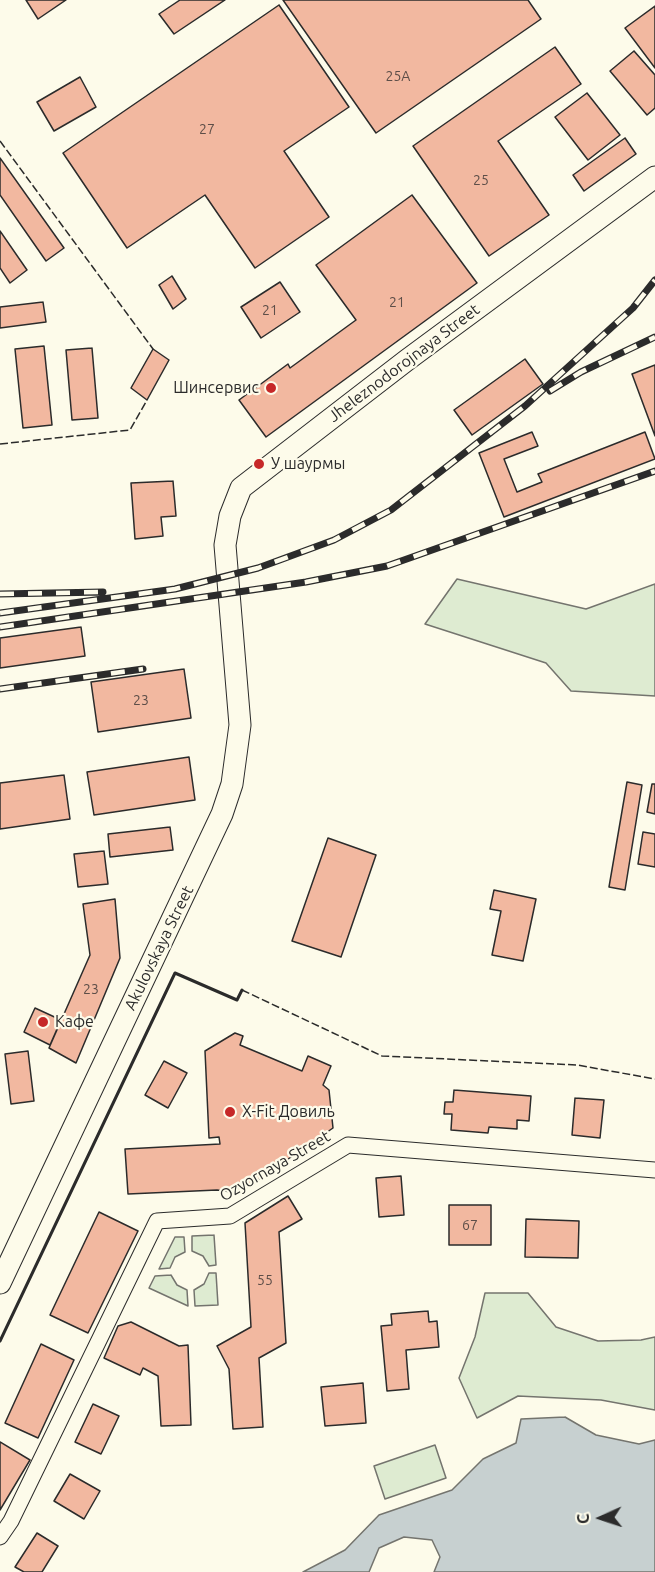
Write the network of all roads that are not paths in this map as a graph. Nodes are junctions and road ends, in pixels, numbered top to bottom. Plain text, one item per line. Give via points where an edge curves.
1 (655, 177) edge
2 (227, 593) joint
3 (655, 1170) edge
4 (0, 1283) edge
5 (0, 1537) edge

1 - 2 street, Jheleznodorojnaya Street via 406,360 241,488 230,516 225,545
2 - 4 street, Akulovskaya Street via 240,725 232,784 222,814
3 - 5 street, Ozyornaya Street via 348,1145 231,1216 157,1221

